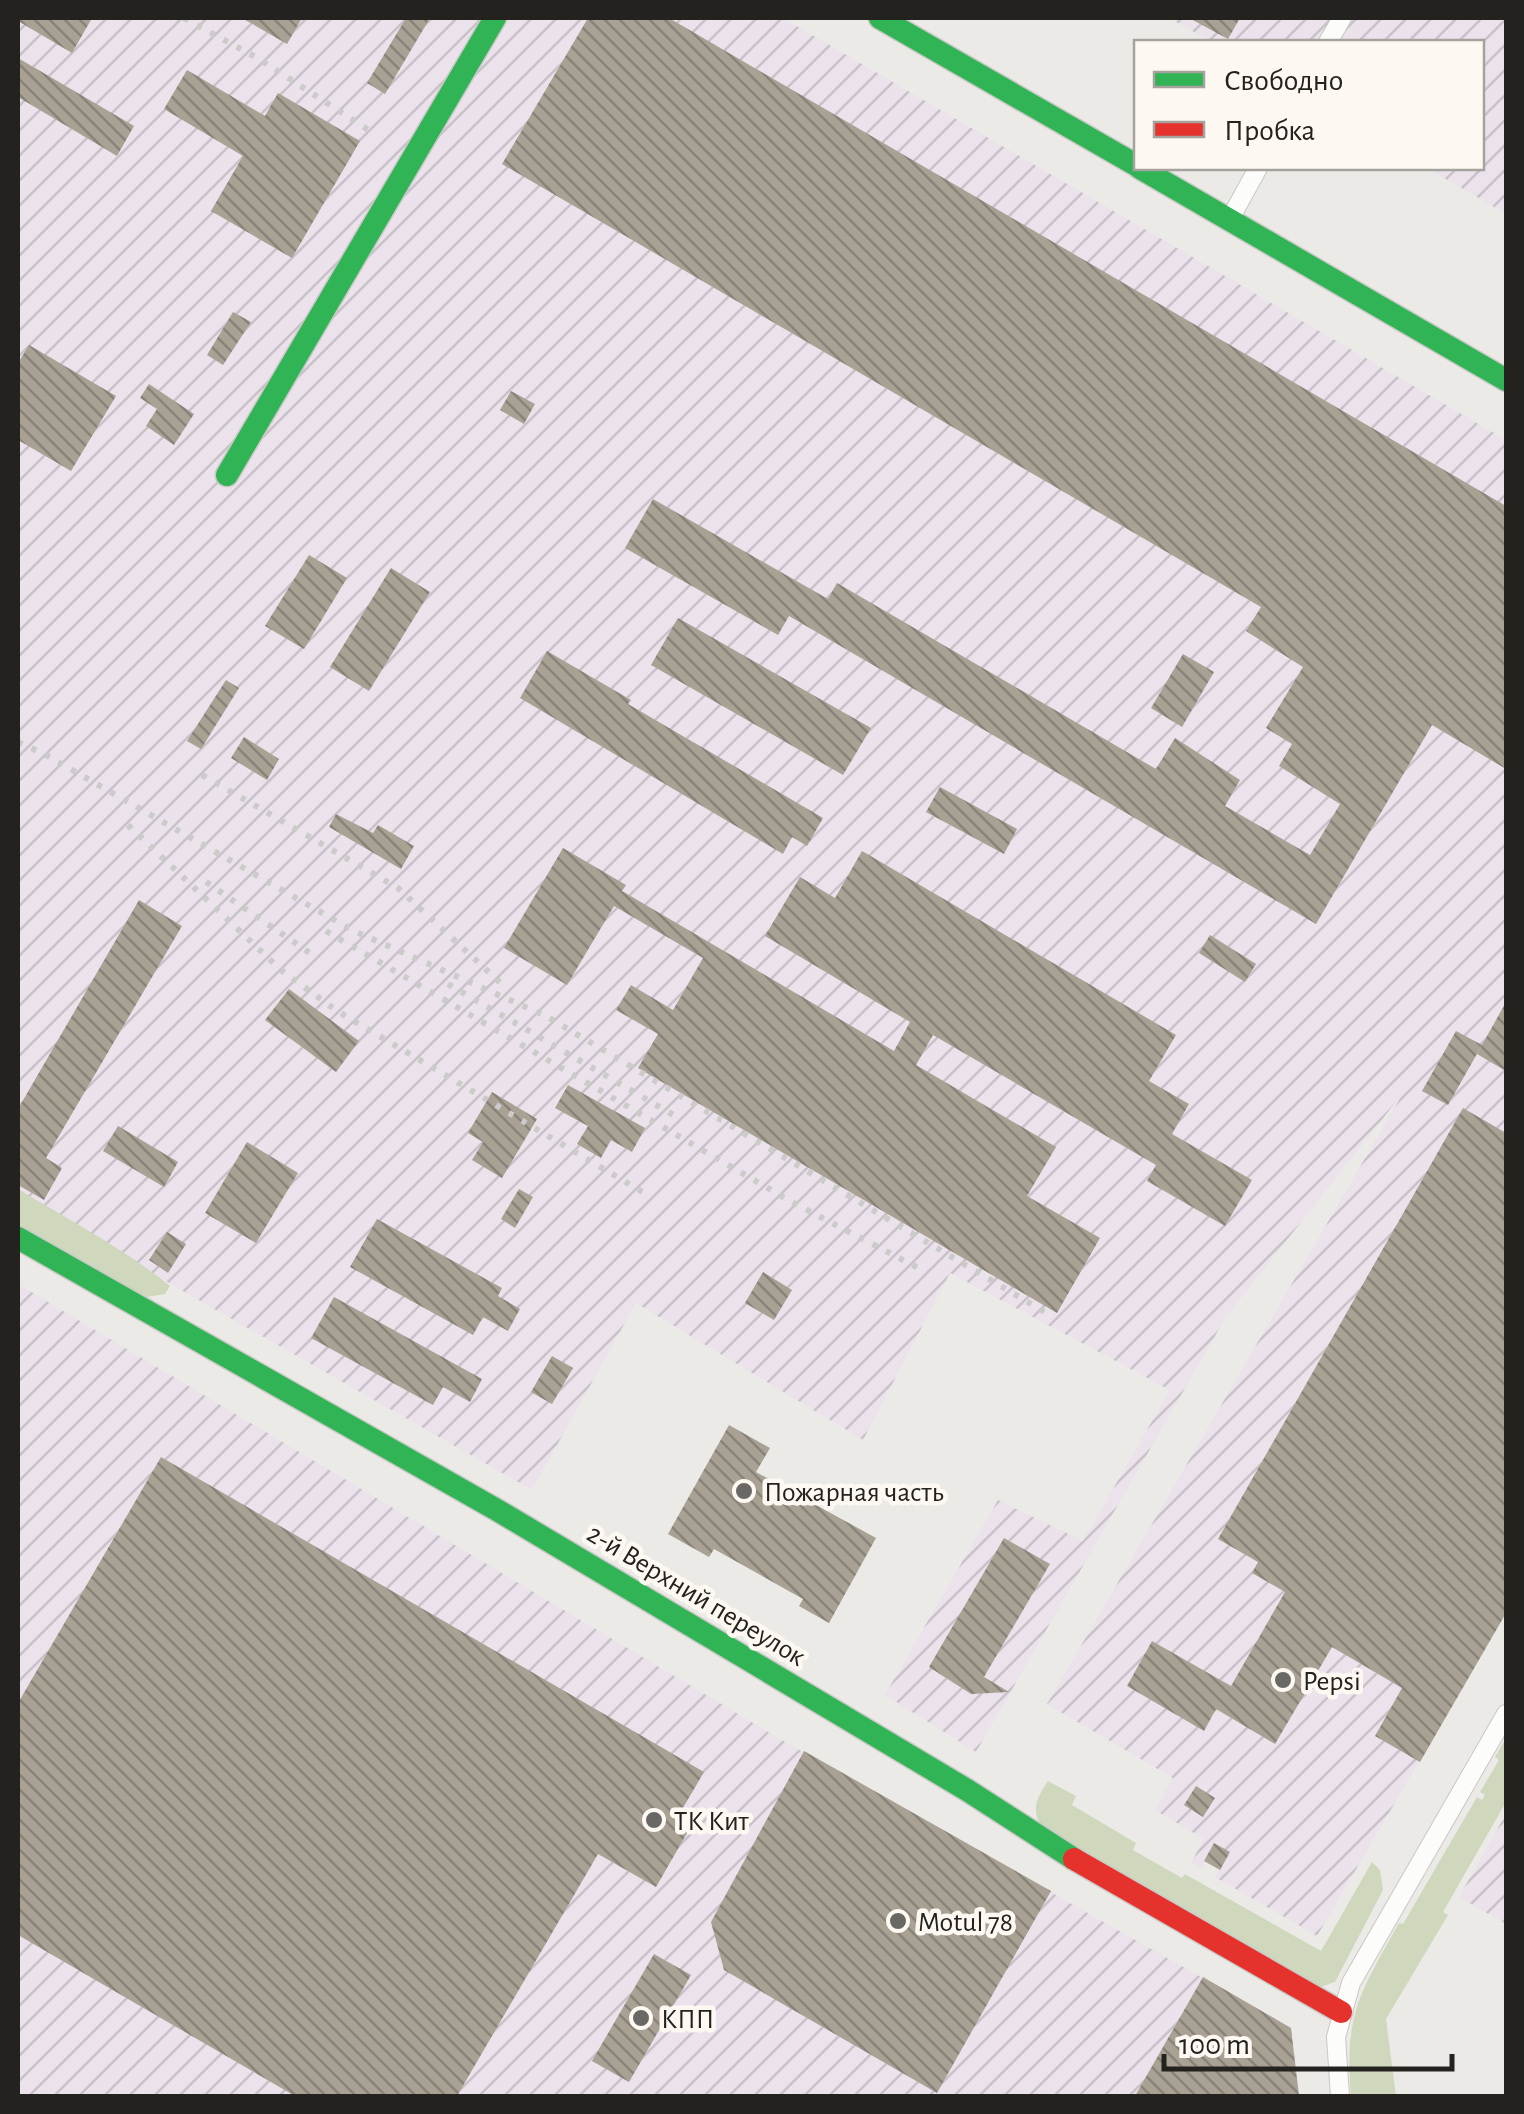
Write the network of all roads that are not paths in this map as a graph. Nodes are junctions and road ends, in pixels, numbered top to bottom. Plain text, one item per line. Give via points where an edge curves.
1 (495, 18) edge
2 (880, 18) edge
3 (1342, 18) edge
4 (1329, 40) edge
5 (1134, 164) edge
6 (1145, 170) edge
7 (1257, 170) edge
8 (1230, 219) junction
9 (1506, 380) edge
10 (227, 475) dead end
11 (18, 1238) edge
12 (1506, 1714) edge
13 (1341, 2012) junction
14 (1340, 2096) edge

1 - 10 street
2 - 5 street
3 - 4 street
6 - 8 street
7 - 8 street
8 - 9 street
11 - 13 street, 2-й Верхний переулок via 496,1510
12 - 13 street
13 - 14 street

